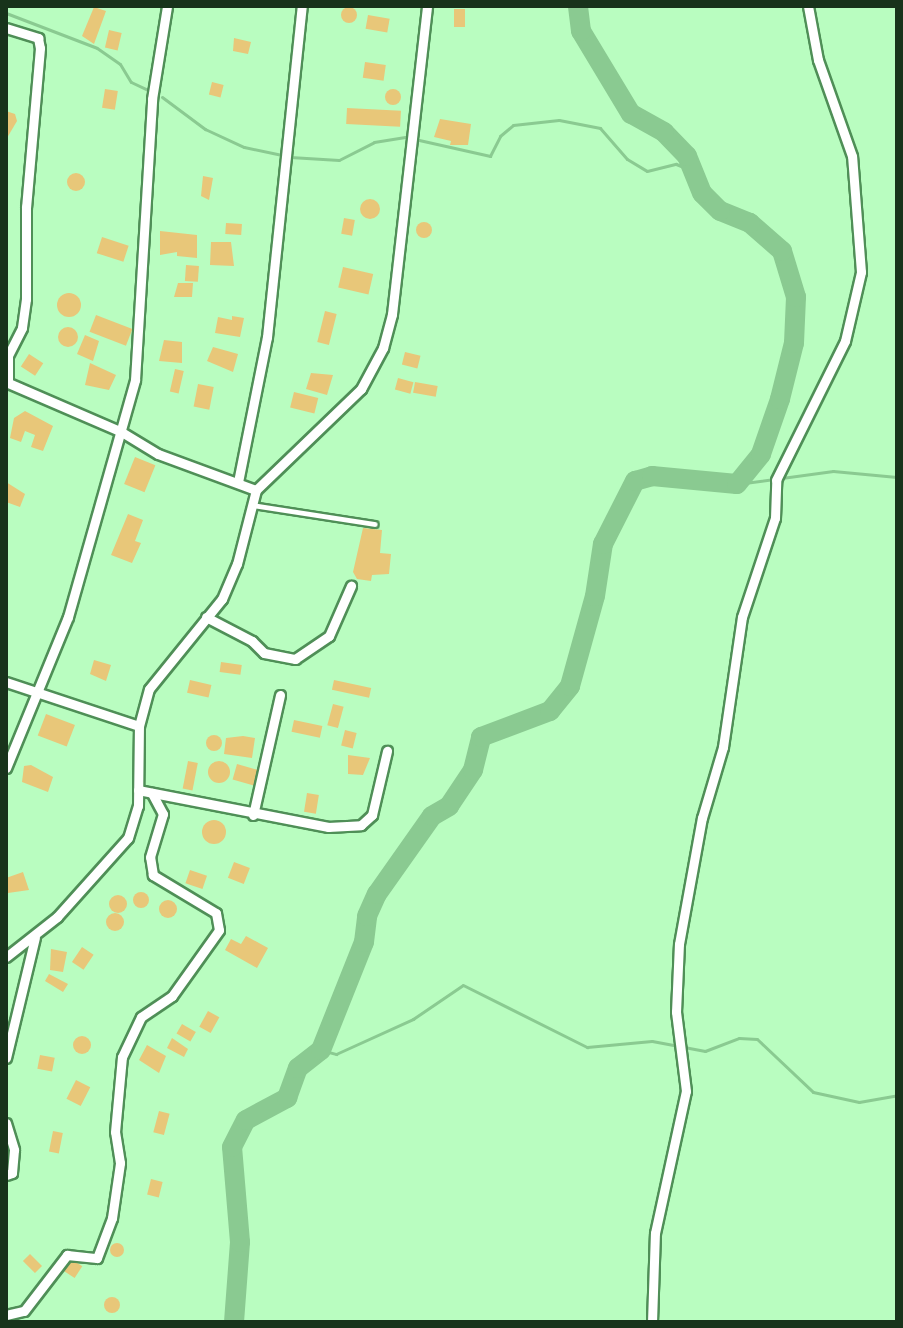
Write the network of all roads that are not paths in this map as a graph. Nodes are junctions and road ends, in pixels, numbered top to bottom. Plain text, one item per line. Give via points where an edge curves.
1 (167, 6) edge
2 (302, 6) edge
3 (427, 6) edge
4 (808, 6) edge
5 (6, 28) edge
6 (7, 386) edge
7 (120, 431) junction
8 (238, 482) junction
9 (256, 490) junction
10 (251, 504) junction
11 (375, 524) dead end
12 (351, 586) dead end
13 (206, 617) junction
14 (6, 682) edge
15 (38, 691) junction
16 (280, 695) dead end
17 (139, 726) junction
18 (387, 751) dead end
19 (6, 768) edge
20 (138, 790) junction
21 (152, 793) junction
22 (253, 815) junction
23 (35, 937) junction
24 (6, 957) edge
25 (6, 1058) edge
26 (6, 1123) edge
27 (6, 1175) edge
28 (6, 1315) edge
29 (13, 1322) edge
30 (652, 1322) edge

1 - 7 street via 152,99 142,335
2 - 8 street via 267,337
3 - 9 street via 392,314 383,348 361,389
4 - 30 street via 818,60 852,156 861,272 845,341 776,480 775,518 742,617 723,747 699,832 678,955 676,1023 686,1091 655,1233
5 - 6 street via 38,38 40,48 26,207 26,299 22,328 8,355
6 - 7 street
7 - 8 street via 158,454
7 - 15 street via 75,595
8 - 9 street
9 - 10 street
10 - 11 lane
10 - 13 street via 237,564
12 - 13 street via 329,636 295,659 264,653
13 - 17 street via 156,676
14 - 15 street
15 - 17 street
15 - 19 street
16 - 22 street
17 - 20 street
18 - 22 street via 369,823 328,827
20 - 21 street
20 - 23 street via 128,838
21 - 22 street
21 - 28 street via 163,814 150,857 153,875 216,913 219,930 172,996 141,1017 122,1057 115,1132 119,1171 112,1218 97,1258 67,1255 24,1311
23 - 24 street
23 - 25 street
26 - 27 street via 14,1150 12,1173
28 - 29 street

